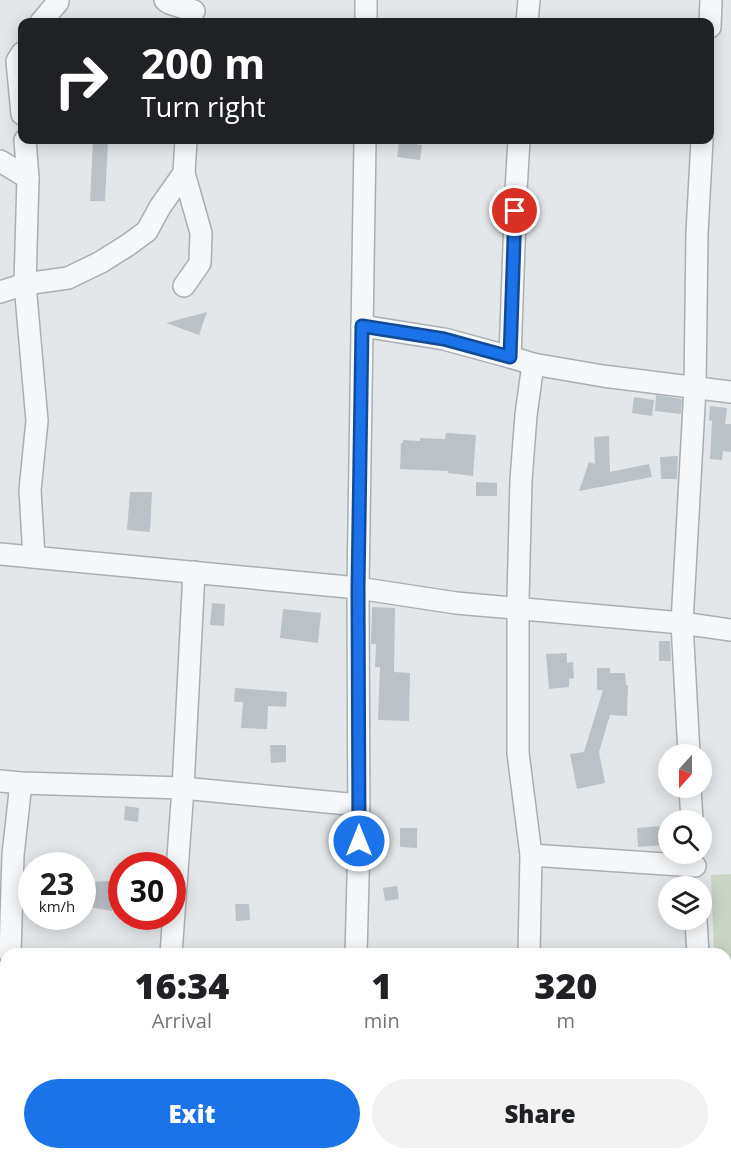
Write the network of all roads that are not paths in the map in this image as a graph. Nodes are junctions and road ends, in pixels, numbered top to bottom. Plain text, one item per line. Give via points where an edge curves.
1 (58, 0) edge
2 (165, 0) edge
3 (366, 0) edge
4 (529, 0) edge
5 (711, 0) edge
6 (194, 11) edge
7 (44, 18) edge
8 (366, 18) edge
9 (527, 18) edge
10 (710, 18) edge
11 (25, 144) edge
12 (186, 144) edge
13 (364, 144) edge
14 (519, 144) edge
15 (702, 144) edge
16 (0, 161) edge
17 (184, 173) junction
18 (28, 178) junction
19 (25, 285) junction
20 (184, 286) dead end
21 (0, 292) edge
22 (362, 326) junction
23 (510, 357) junction
24 (533, 364) junction
25 (695, 388) junction
26 (731, 392) edge
27 (0, 554) edge
28 (34, 557) junction
29 (194, 572) junction
30 (358, 588) junction
31 (518, 608) junction
32 (682, 623) junction
33 (731, 630) edge
34 (688, 744) edge
35 (10, 782) edge
36 (183, 788) junction
37 (358, 805) junction
38 (531, 855) junction
39 (695, 869) edge
40 (697, 930) edge
41 (10, 948) edge
42 (171, 948) edge
43 (356, 948) edge
44 (530, 948) edge
45 (698, 948) edge

1 - 7 street
2 - 6 street
3 - 8 street
4 - 9 street
5 - 10 street
11 - 18 street
12 - 17 street
13 - 22 street
14 - 23 street
15 - 25 street
16 - 18 street
17 - 19 street via 147,231 128,245 68,278
17 - 20 street via 201,233 200,263
18 - 19 street
19 - 21 street
19 - 28 street via 37,421 30,490
22 - 23 street via 444,339
22 - 30 street
23 - 24 street
24 - 25 street
24 - 31 street via 521,480
25 - 26 street
25 - 32 street
27 - 28 street
28 - 29 street
29 - 30 street
29 - 36 street
30 - 31 street
30 - 37 street
31 - 32 street
31 - 38 street via 518,753
32 - 33 street
32 - 34 street
35 - 36 street
35 - 41 street
36 - 37 street
36 - 42 street
37 - 43 street
38 - 39 street
38 - 44 street
40 - 45 street

